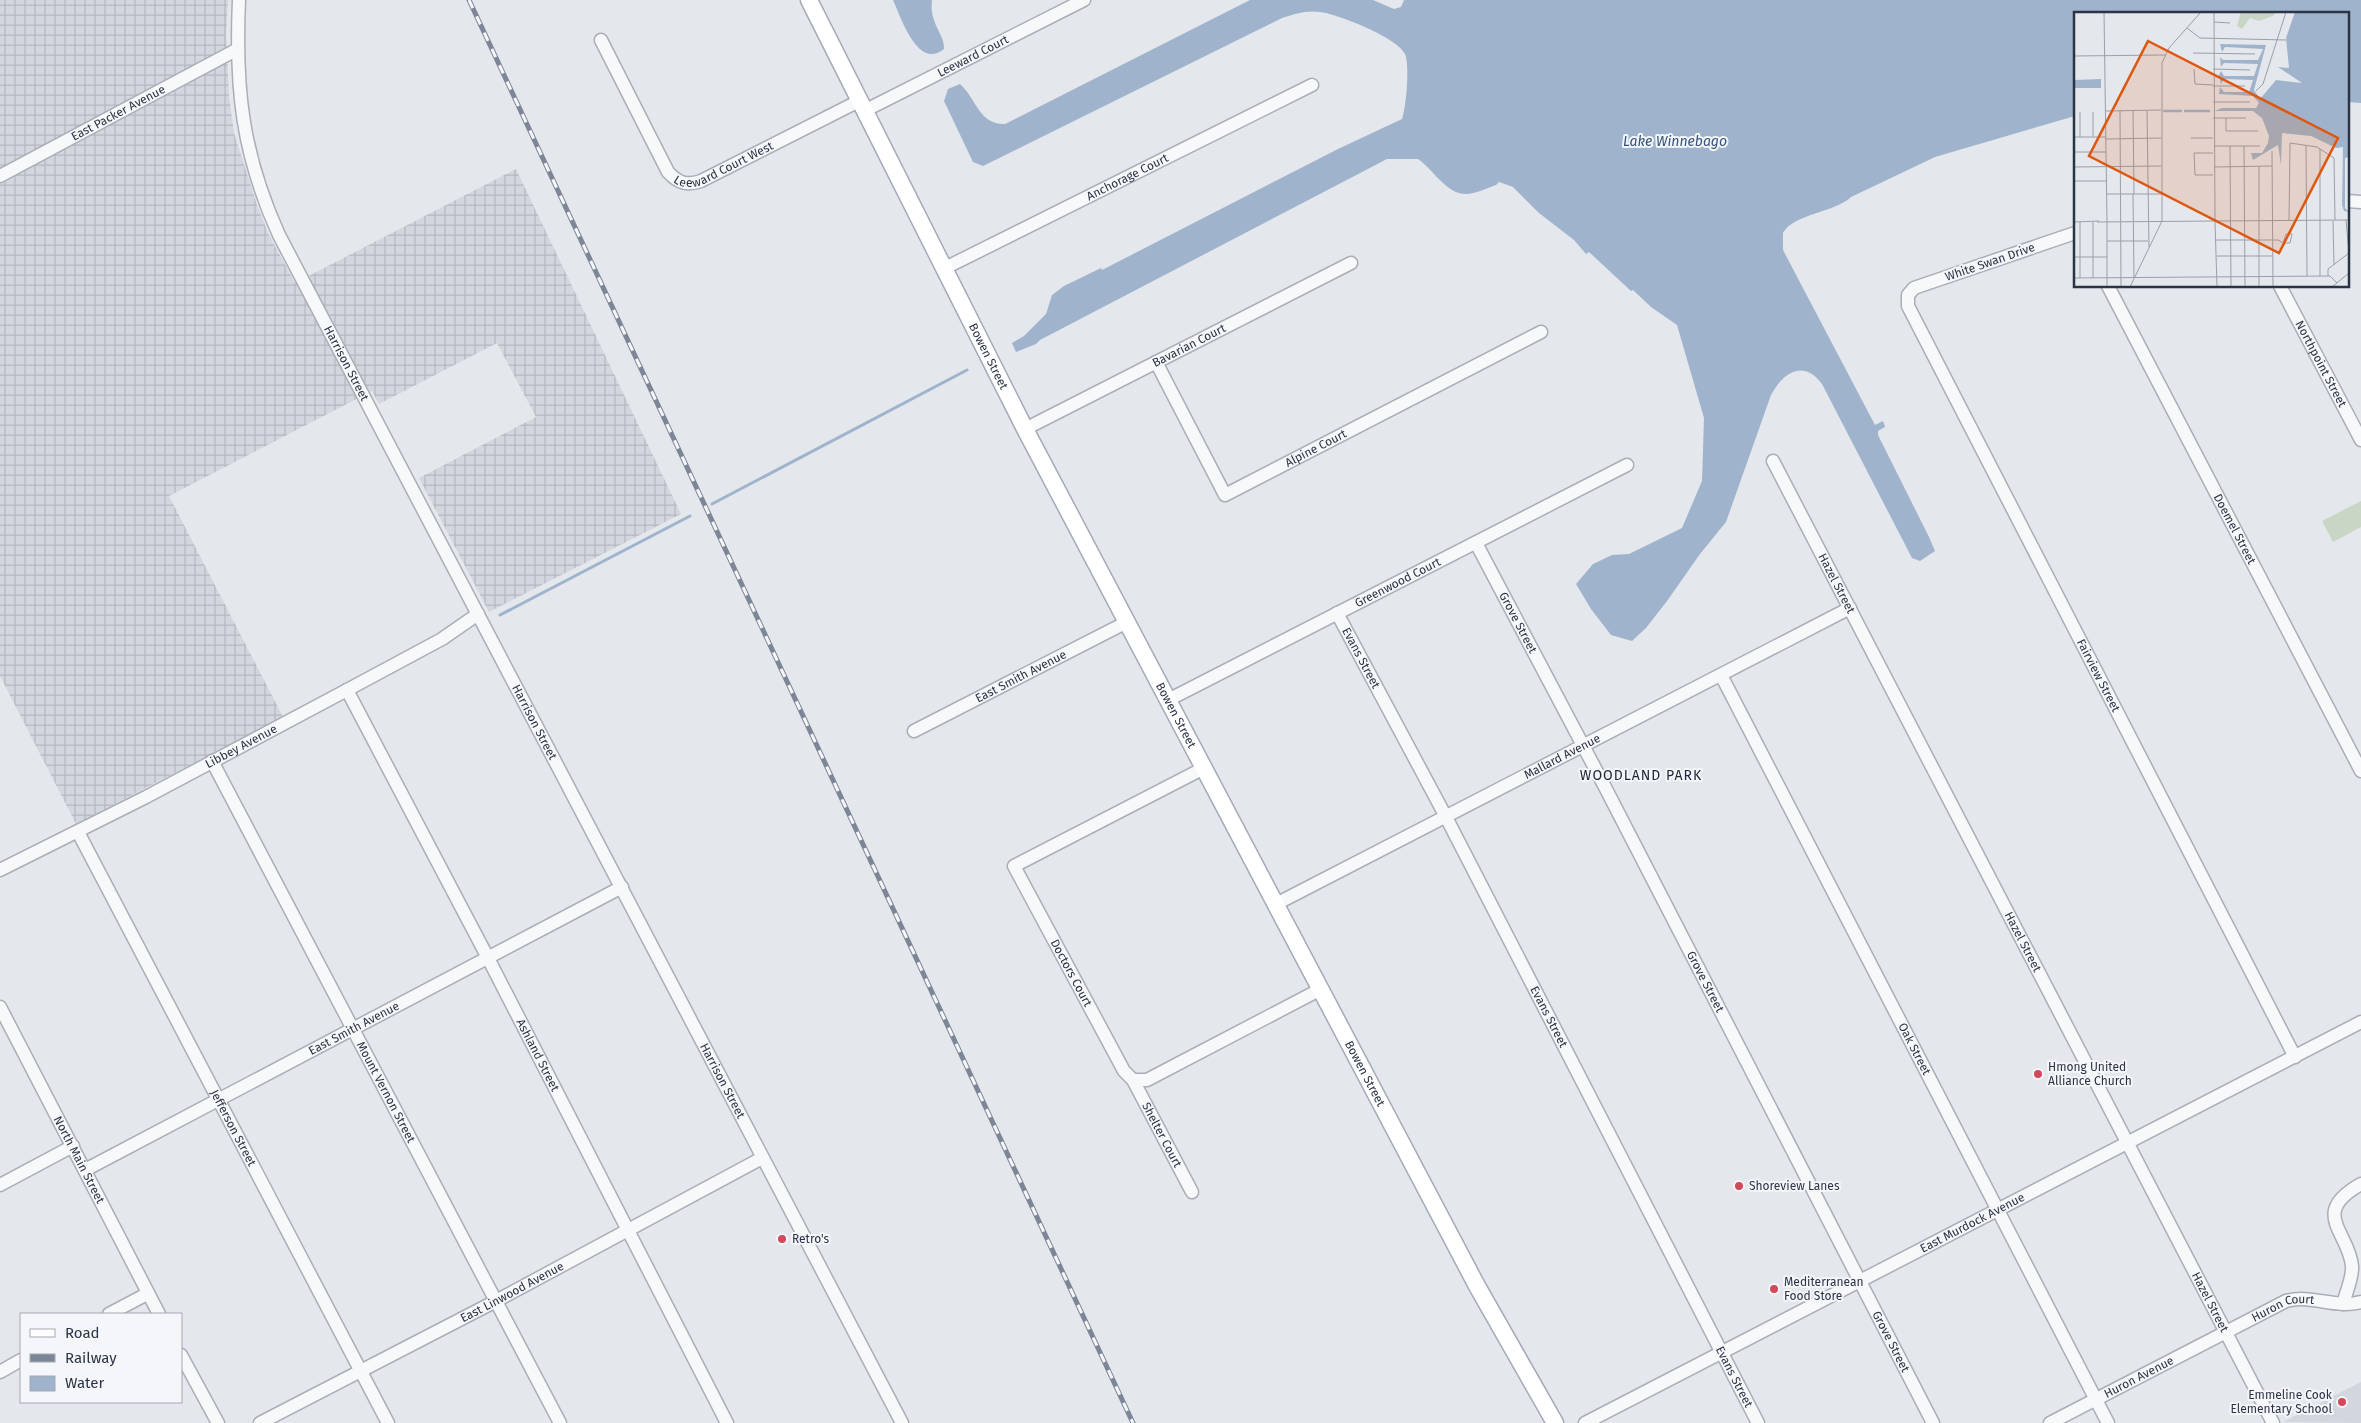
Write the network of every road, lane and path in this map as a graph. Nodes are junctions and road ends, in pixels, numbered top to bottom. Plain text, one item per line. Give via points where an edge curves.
1 (238, 0) edge
2 (809, 0) edge
3 (1084, 0) edge
4 (601, 40) dead end
5 (236, 50) junction
6 (1312, 84) dead end
7 (861, 106) junction
8 (0, 176) edge
9 (2348, 201) edge
10 (2361, 202) edge
11 (2074, 233) edge
12 (1351, 263) dead end
13 (943, 269) junction
14 (2109, 288) edge
15 (2281, 288) edge
16 (1908, 295) joint
17 (1541, 332) dead end
18 (1156, 362) junction
19 (1025, 429) junction
20 (2361, 440) edge
21 (1773, 461) dead end
22 (1626, 465) dead end
23 (1476, 543) junction
24 (1850, 608) junction
25 (478, 614) junction
26 (1336, 614) junction
27 (1127, 622) junction
28 (1721, 674) junction
29 (347, 690) junction
30 (1168, 700) junction
31 (914, 731) dead end
32 (1584, 746) junction
33 (212, 761) junction
34 (1204, 768) junction
35 (2361, 772) edge
36 (1446, 817) junction
37 (78, 832) junction
38 (0, 870) edge
39 (622, 887) junction
40 (1276, 904) junction
41 (488, 958) junction
42 (1321, 989) junction
43 (0, 1007) edge
44 (2361, 1022) edge
45 (354, 1029) junction
46 (2295, 1056) junction
47 (1133, 1080) junction
48 (219, 1100) junction
49 (2129, 1143) junction
50 (73, 1146) junction
51 (762, 1158) junction
52 (85, 1170) junction
53 (0, 1184) edge
54 (2361, 1184) edge
55 (1192, 1192) dead end
56 (1997, 1212) junction
57 (629, 1229) junction
58 (1859, 1282) junction
59 (147, 1294) junction
60 (496, 1300) junction
61 (2361, 1302) edge
62 (2343, 1304) junction
63 (111, 1313) edge
64 (158, 1313) edge
65 (2227, 1332) junction
66 (1722, 1352) junction
67 (182, 1357) edge
68 (20, 1361) edge
69 (361, 1371) junction
70 (0, 1372) edge
71 (2096, 1400) junction
72 (218, 1423) edge
73 (260, 1423) edge
74 (388, 1423) edge
75 (560, 1423) edge
76 (727, 1423) edge
77 (902, 1423) edge
78 (1555, 1423) edge
79 (1585, 1423) edge
80 (1758, 1423) edge
81 (1933, 1423) edge
82 (2050, 1423) edge
83 (2108, 1423) edge
84 (2273, 1423) edge

1 - 5 street, Harrison Street
2 - 7 main road, Bowen Street
3 - 7 street, Leeward Court
4 - 7 street, Leeward Court West via 668,172 674,179 689,184
5 - 8 street, East Packer Avenue
5 - 25 street, Harrison Street via 246,141 276,230
6 - 13 street, Anchorage Court
7 - 13 main road, Bowen Street
9 - 10 street
11 - 16 street, White Swan Drive via 1914,288
12 - 18 street, Bavarian Court
13 - 19 main road, Bowen Street
14 - 35 street, Doemel Street
15 - 20 street, Northpoint Street
16 - 46 street, Fairview Street via 1908,306 1961,412
17 - 18 street, Alpine Court via 1225,495
18 - 19 street, Bavarian Court
19 - 27 main road, Bowen Street
21 - 24 street, Hazel Street
22 - 23 street, Greenwood Court
23 - 26 street, Greenwood Court
23 - 32 street, Grove Street
24 - 28 street, Mallard Avenue
24 - 49 street, Hazel Street
25 - 29 street, Libbey Avenue via 442,639
25 - 39 street, Harrison Street
26 - 30 street, Greenwood Court
26 - 36 street, Evans Street
27 - 30 main road, Bowen Street
27 - 31 street, East Smith Avenue
28 - 32 street, Mallard Avenue
28 - 56 street, Oak Street
29 - 33 street, Libbey Avenue
29 - 41 street, Ashland Street
30 - 34 main road, Bowen Street
32 - 36 street, Mallard Avenue
32 - 58 street, Grove Street
33 - 37 street, Libbey Avenue
33 - 45 street, Mount Vernon Street
34 - 40 main road, Bowen Street
34 - 47 street, Doctors Court via 1014,866 1124,1071
36 - 40 street, Mallard Avenue
36 - 66 street, Evans Street
37 - 38 street, Libbey Avenue
37 - 48 street, Jefferson Street
39 - 41 street, East Smith Avenue
39 - 51 street, Harrison Street
40 - 42 main road, Bowen Street
41 - 45 street, East Smith Avenue
41 - 57 street, Ashland Street
42 - 47 street via 1147,1080
42 - 78 main road, Bowen Street via 1477,1286
43 - 50 street, North Main Street
44 - 46 street, East Murdock Avenue
45 - 48 street, East Smith Avenue
45 - 60 street, Mount Vernon Street
46 - 49 street, East Murdock Avenue
47 - 55 street, Shelter Court
48 - 52 street, East Smith Avenue
48 - 69 street, Jefferson Street
49 - 56 street, East Murdock Avenue
49 - 65 street, Hazel Street
50 - 52 street, North Main Street
50 - 53 street
51 - 57 street, East Linwood Avenue
51 - 77 street, Harrison Street
52 - 59 street, North Main Street
54 - 62 street via 2342,1198 2335,1213 2337,1230 2352,1267
56 - 58 street, East Murdock Avenue
56 - 71 street, Oak Street
57 - 60 street, East Linwood Avenue
57 - 76 street, Ashland Street
58 - 66 street, East Murdock Avenue
58 - 81 street, Grove Street
59 - 63 street
59 - 64 street, North Main Street
60 - 69 street, East Linwood Avenue
60 - 75 street, Mount Vernon Street
61 - 62 street, Huron Court
62 - 65 street, Huron Court via 2307,1298 2292,1300
65 - 71 street, Huron Avenue
65 - 84 street, Hazel Street
66 - 79 street, East Murdock Avenue
66 - 80 street, Evans Street
67 - 72 street
68 - 70 street
69 - 73 street, East Linwood Avenue
69 - 74 street, Jefferson Street
71 - 82 street, Huron Avenue
71 - 83 street, Oak Street

